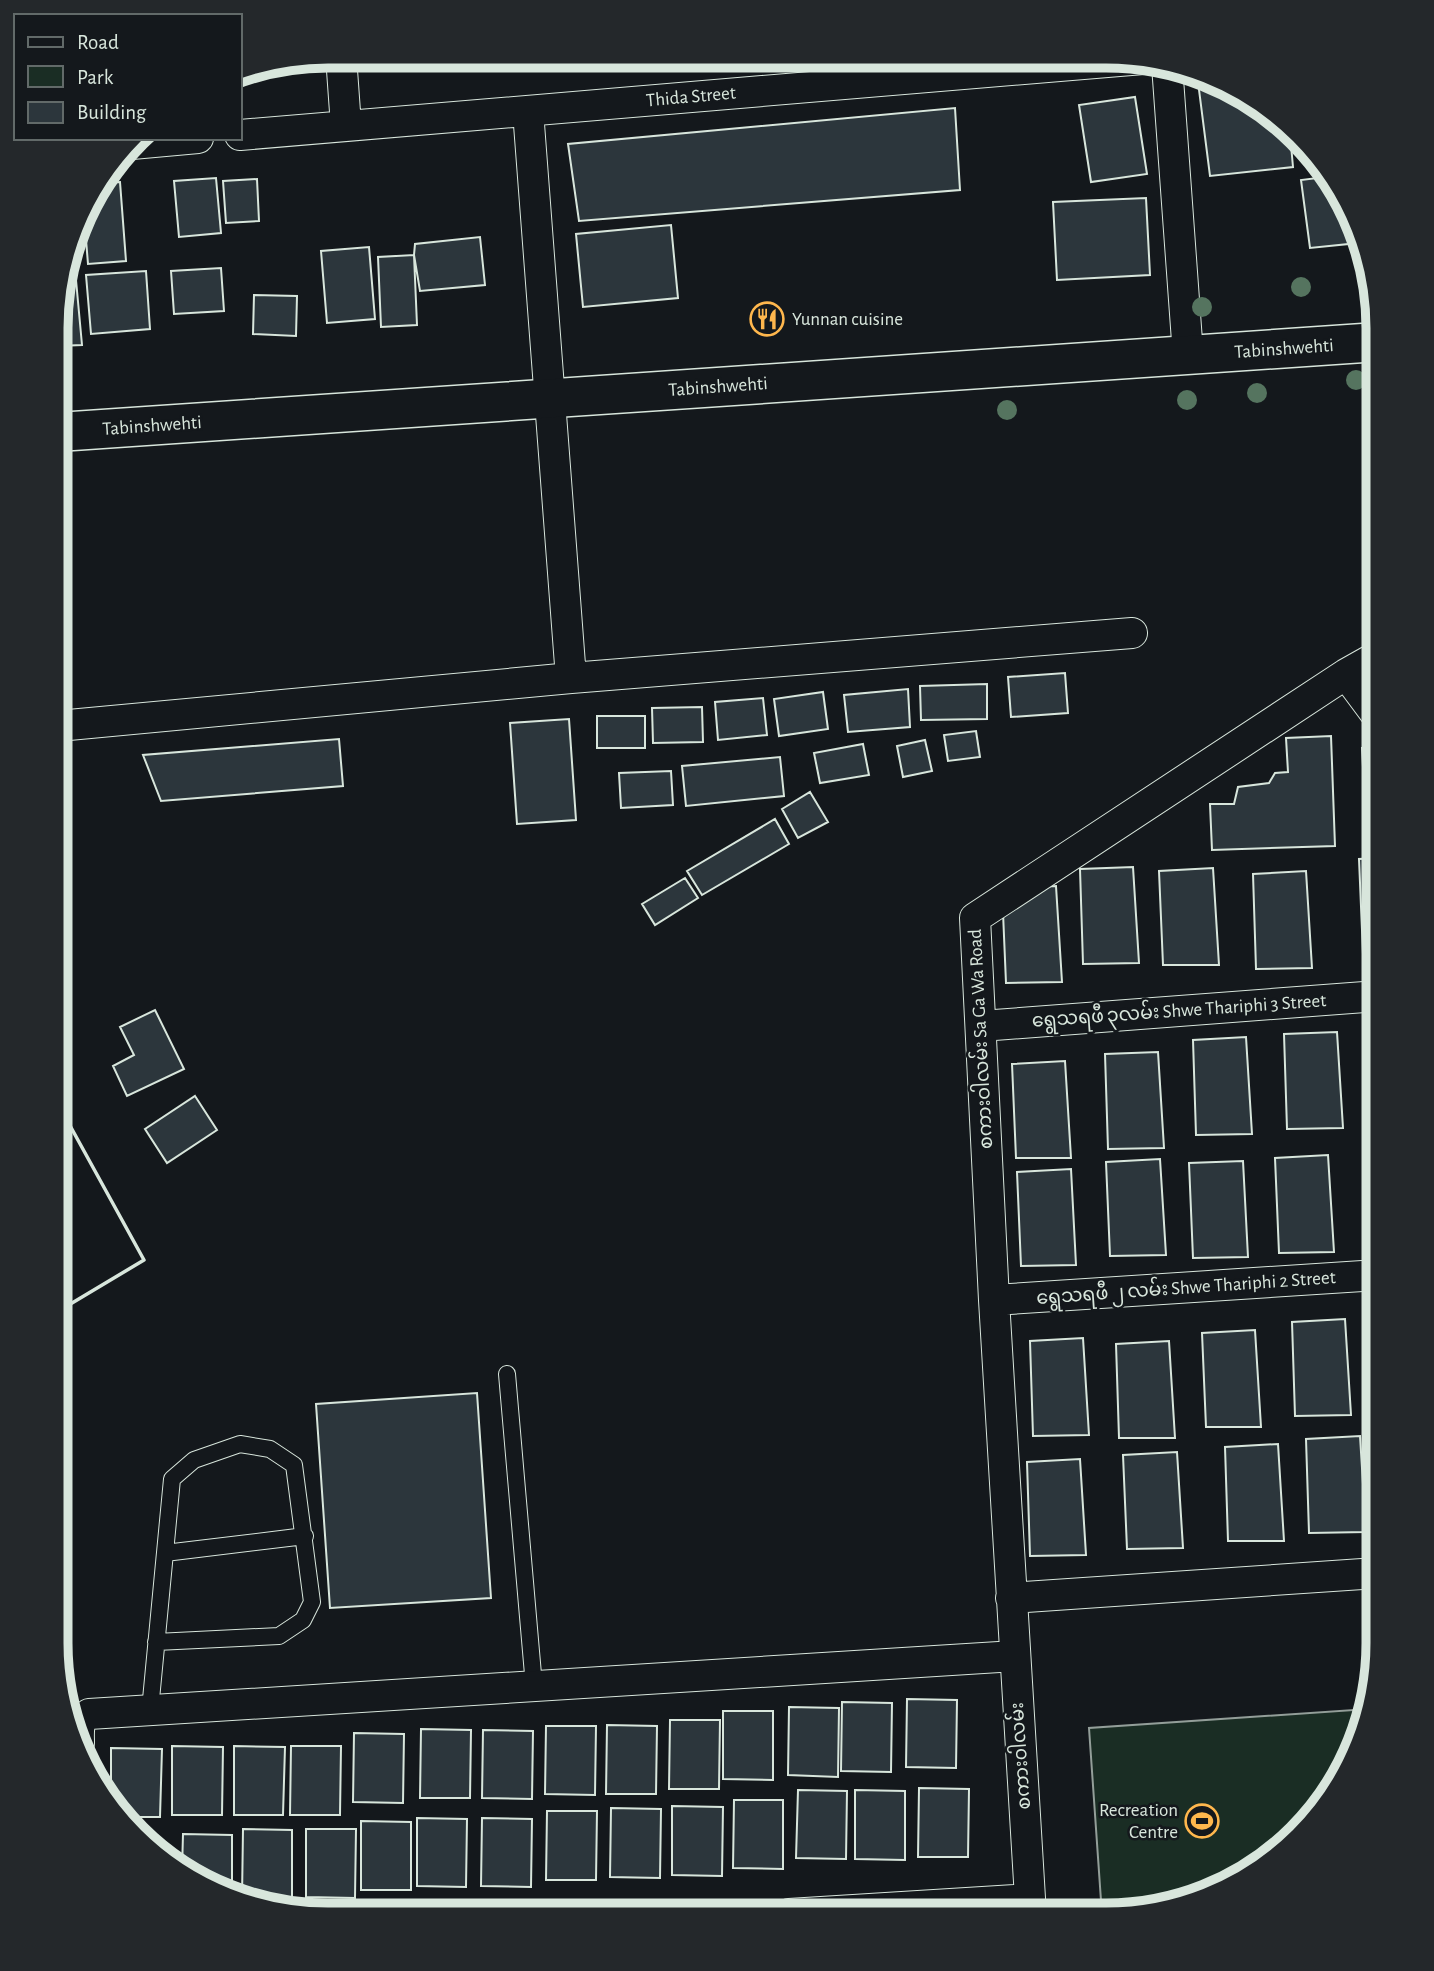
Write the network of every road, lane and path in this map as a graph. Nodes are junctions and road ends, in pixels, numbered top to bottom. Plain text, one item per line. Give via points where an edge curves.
1 (342, 68) edge
2 (1037, 68) edge
3 (1168, 76) edge
4 (528, 111) junction
5 (346, 126) junction
6 (242, 135) edge
7 (176, 140) edge
8 (145, 143) edge
9 (1366, 343) edge
10 (1188, 355) junction
11 (551, 398) junction
12 (68, 431) edge
13 (1132, 633) dead end
14 (1366, 663) edge
15 (1346, 674) junction
16 (571, 678) junction
17 (1366, 701) edge
18 (68, 725) edge
19 (1366, 997) edge
20 (981, 1026) junction
21 (1366, 1276) edge
22 (994, 1300) junction
23 (507, 1374) dead end
24 (305, 1536) junction
25 (165, 1553) junction
26 (1366, 1574) edge
27 (1011, 1598) junction
28 (156, 1642) junction
29 (1015, 1656) junction
30 (534, 1686) junction
31 (150, 1710) junction
32 (81, 1722) edge
33 (1030, 1903) edge

1 - 5 street
2 - 4 street, Thida Street
3 - 10 street
4 - 5 street, Thida Street
4 - 11 street
5 - 6 street, Thida Street
7 - 8 street
9 - 10 main road, Tabinshwehti
10 - 11 main road, Tabinshwehti
11 - 12 main road, Tabinshwehti
11 - 16 street
13 - 16 street
14 - 15 street, စကားဝါလမ်း Sa Ga Wa Road
15 - 17 street
15 - 20 street, စကားဝါလမ်း Sa Ga Wa Road via 975,918
16 - 18 street
19 - 20 street, ရွေသရဖီ ၃လမ်း Shwe Thariphi 3 Street
20 - 22 street, စကားဝါလမ်း Sa Ga Wa Road
21 - 22 street, ရွေသရဖီ ၂ လမ်း Shwe Thariphi 2 Street
22 - 27 street, စကားဝါလမ်း Sa Ga Wa Road
23 - 30 lane
24 - 25 lane
24 - 25 lane via 294,1465 270,1449 240,1444 194,1460 172,1479
24 - 28 lane via 313,1602 303,1620 279,1636
25 - 28 lane
26 - 27 street
27 - 29 street, စကား၀ါလမ်း
28 - 31 lane
29 - 30 street
29 - 33 street, စကား၀ါလမ်း
30 - 31 street
31 - 32 street via 89,1714

